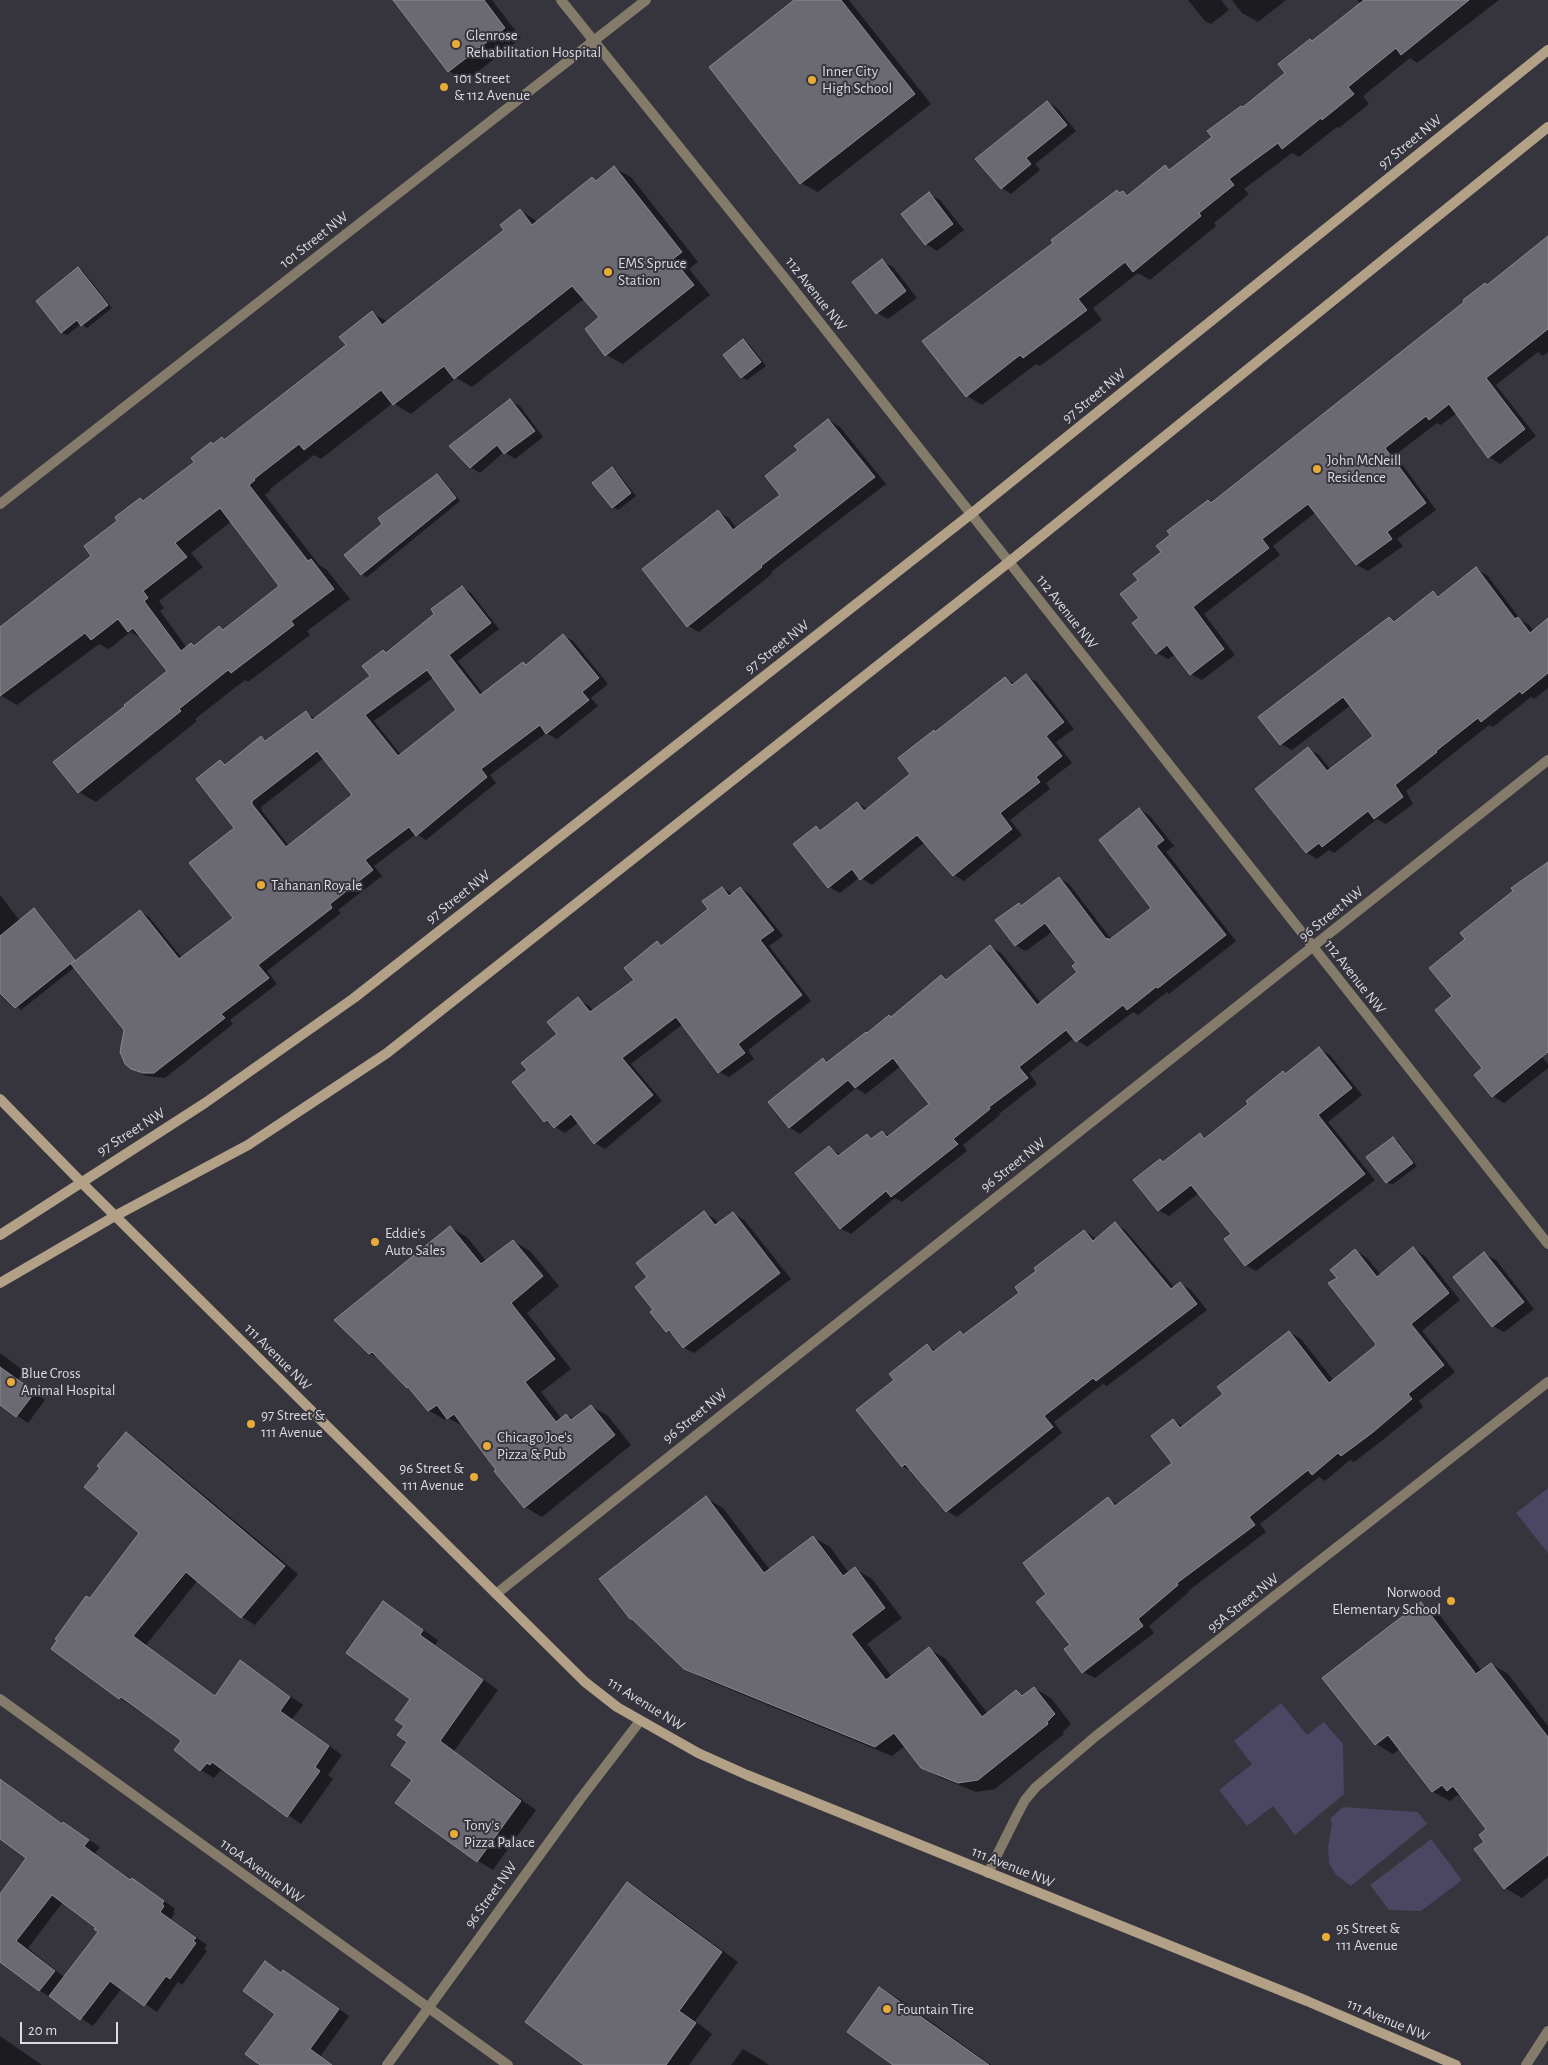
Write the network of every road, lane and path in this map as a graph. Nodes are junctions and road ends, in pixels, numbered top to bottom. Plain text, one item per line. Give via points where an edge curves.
1 (561, 0) edge
2 (646, 0) edge
3 (594, 41) junction
4 (1548, 50) edge
5 (1548, 127) edge
6 (0, 504) edge
7 (971, 514) junction
8 (1009, 562) junction
9 (1548, 760) edge
10 (1313, 948) junction
11 (0, 1099) edge
12 (81, 1182) junction
13 (115, 1216) junction
14 (0, 1235) edge
15 (1548, 1244) edge
16 (0, 1283) edge
17 (1548, 1382) edge
18 (496, 1594) junction
19 (0, 1699) edge
20 (640, 1721) junction
21 (988, 1873) junction
22 (427, 2008) junction
23 (1548, 2031) edge
24 (387, 2065) edge
25 (508, 2065) edge
26 (1456, 2065) edge
27 (1526, 2065) edge

1 - 3 street, 112 Avenue NW
2 - 3 street, 101 Street NW
3 - 6 street, 101 Street NW
3 - 7 street, 112 Avenue NW
4 - 7 main road, 97 Street NW
5 - 8 main road
7 - 8 street, 112 Avenue NW
7 - 12 main road, 97 Street NW via 354,998 205,1103
8 - 10 street, 112 Avenue NW
8 - 13 main road via 387,1053 248,1145
9 - 10 street, 96 Street NW
10 - 15 street, 112 Avenue NW
10 - 18 street, 96 Street NW
11 - 12 main road, 111 Avenue NW
12 - 13 main road, 111 Avenue NW
12 - 14 main road, 97 Street NW
13 - 16 main road
13 - 18 main road, 111 Avenue NW
17 - 21 street, 95A Street NW via 1096,1736 1036,1787 1016,1815
18 - 20 main road, 111 Avenue NW via 585,1682 617,1708
19 - 22 street, 110A Avenue NW
20 - 21 main road, 111 Avenue NW via 721,1764
20 - 22 street, 96 Street NW
21 - 26 main road, 111 Avenue NW via 1307,2001
22 - 24 street, 96 Street NW
22 - 25 street, 110A Avenue NW
23 - 27 street

